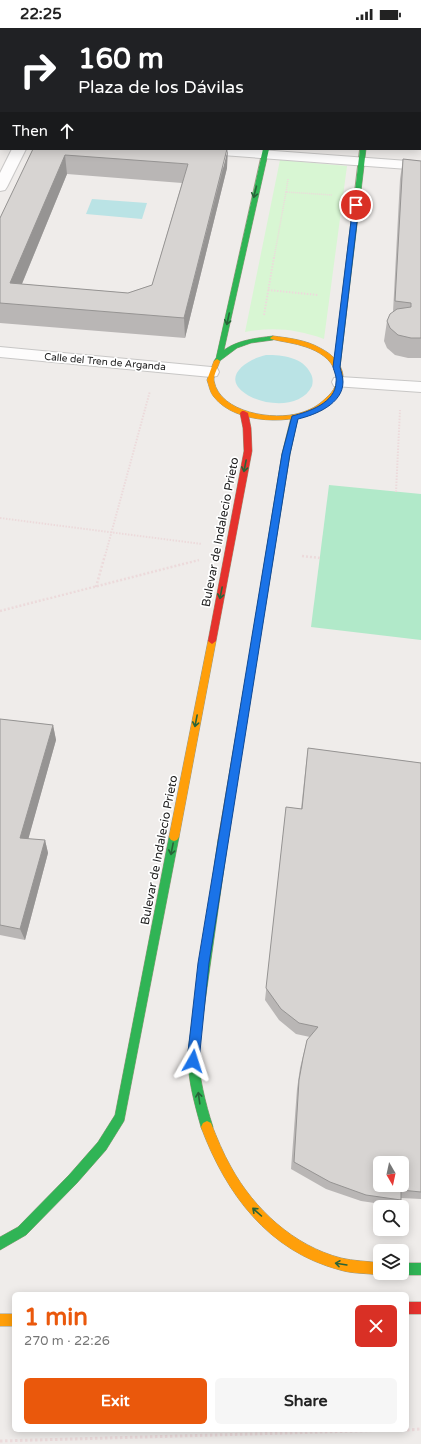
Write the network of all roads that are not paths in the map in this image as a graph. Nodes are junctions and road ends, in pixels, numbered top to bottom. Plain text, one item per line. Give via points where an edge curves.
1 (18, 150) edge
2 (218, 150) edge
3 (265, 152) edge
4 (362, 155) edge
5 (421, 166) edge
6 (0, 187) edge
7 (0, 352) edge
8 (219, 357) junction
9 (211, 372) junction
10 (338, 374) junction
11 (421, 387) edge
12 (244, 413) junction
13 (294, 418) junction
14 (0, 1244) edge
15 (373, 1268) edge
16 (409, 1269) edge
17 (421, 1269) edge
18 (409, 1308) edge
19 (421, 1308) edge
20 (0, 1320) edge
21 (12, 1320) edge

1 - 6 street
2 - 3 street
3 - 4 street
3 -> 8 street
4 - 5 street
4 - 10 street
7 - 9 street, Calle del Tren de Arganda
8 - 9 street
8 - 10 street via 229,349 257,339 289,339 318,349 329,357
9 - 12 street via 210,381 214,391 231,407
10 - 11 street
10 - 13 street via 334,396 321,408
12 - 13 street via 268,419
12 -> 14 street, Bulevar de Indalecio Prieto via 248,451 120,1117 102,1146 74,1179 22,1231
15 -> 13 street via 327,1262 286,1239 246,1203 225,1170 200,1110 193,1061 203,963
16 - 17 street
18 - 19 street
20 - 21 street

